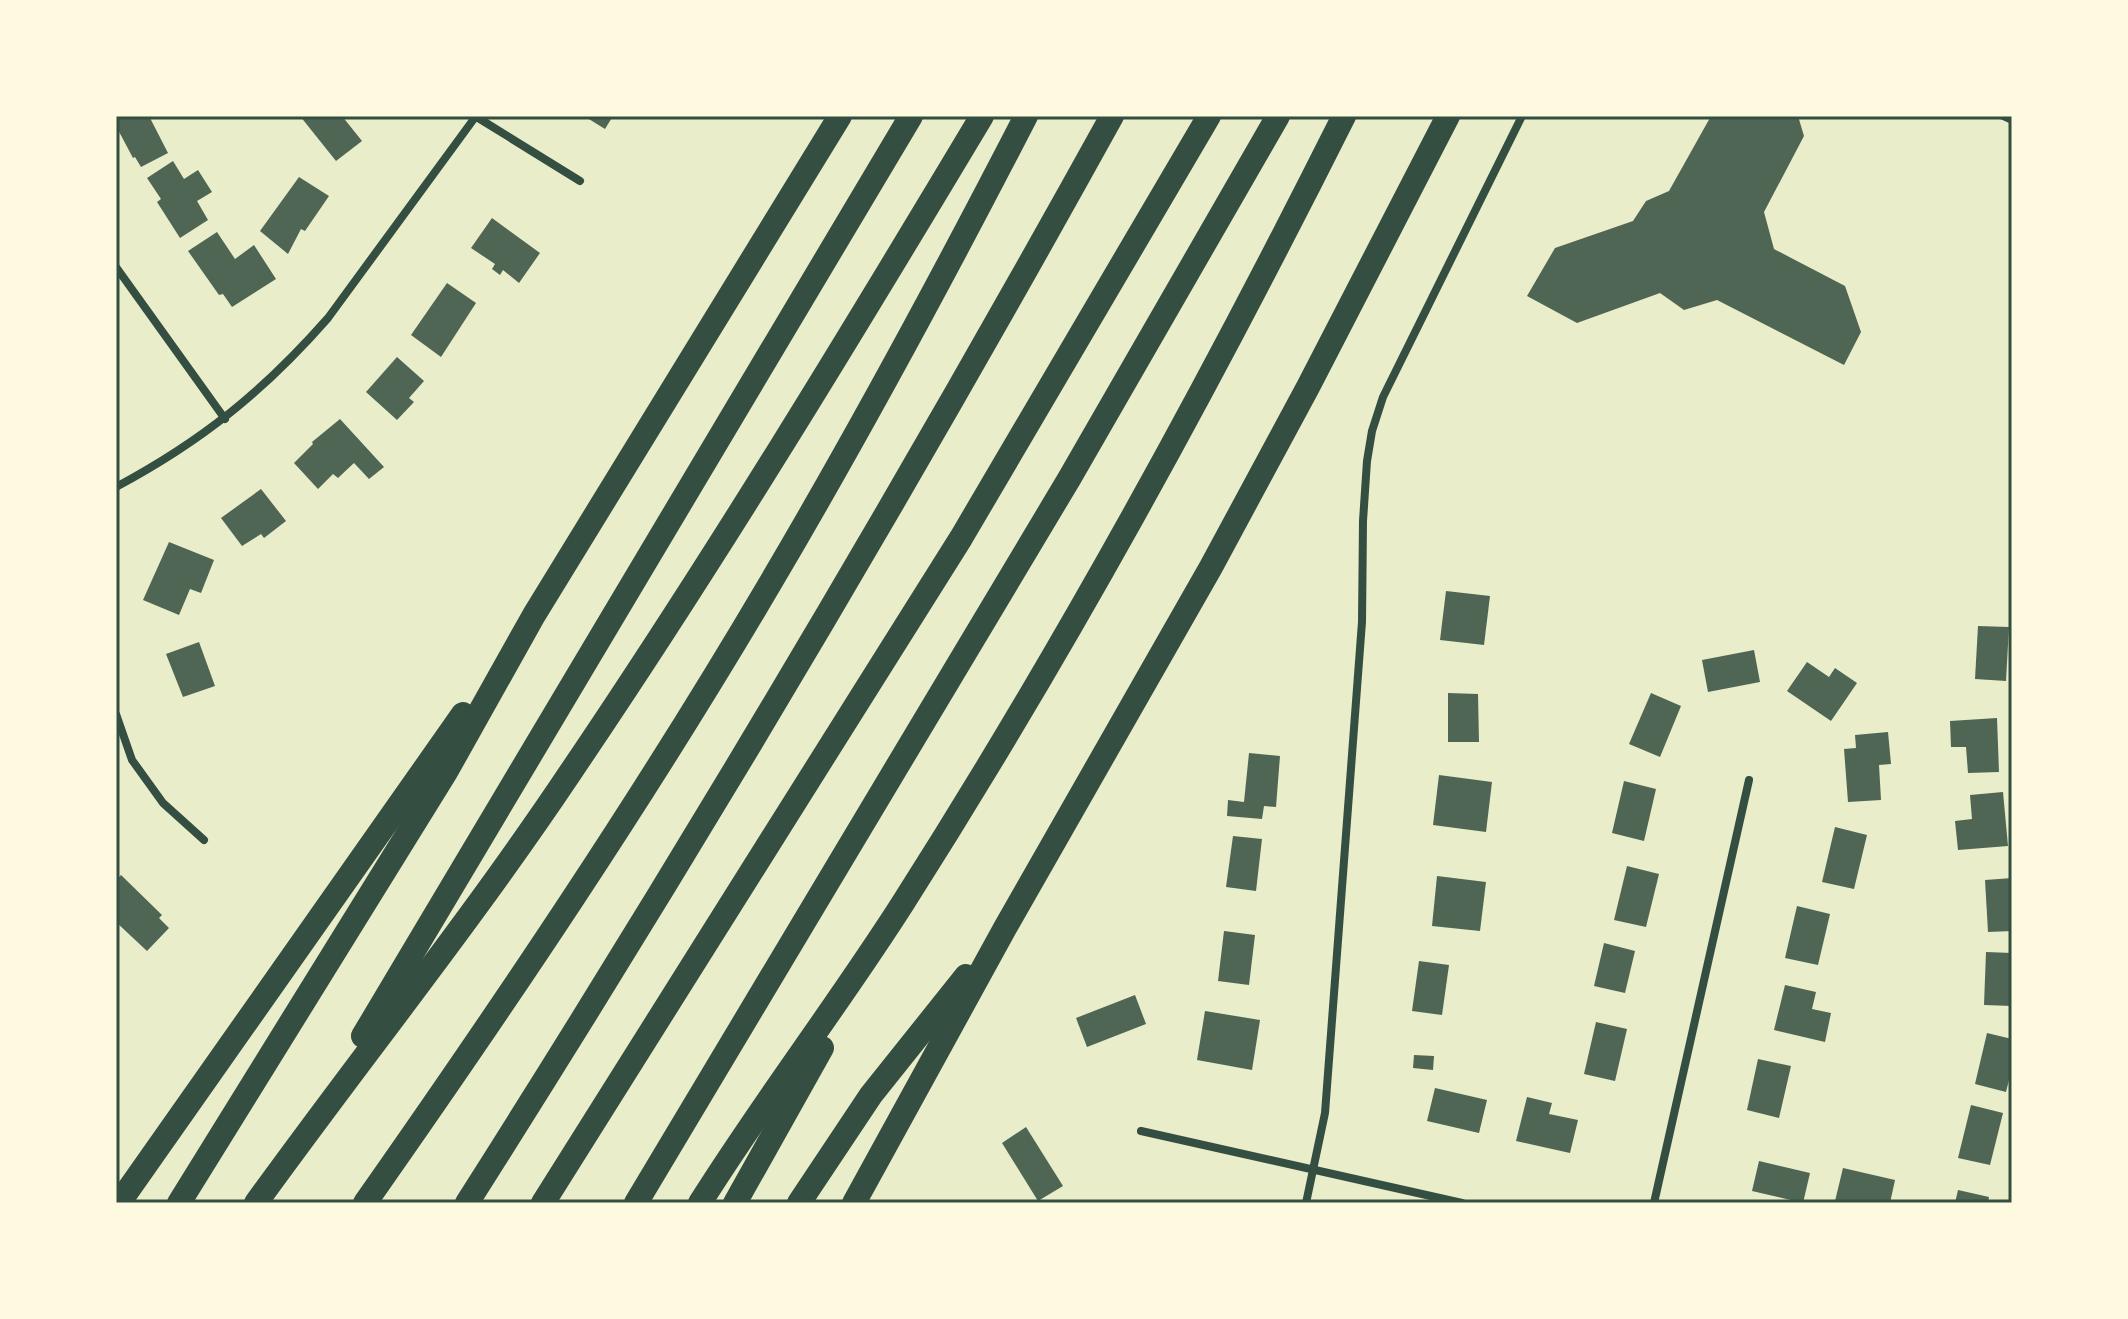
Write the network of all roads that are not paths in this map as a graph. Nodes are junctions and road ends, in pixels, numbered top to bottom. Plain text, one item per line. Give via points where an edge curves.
1 (475, 116) edge
2 (840, 116) edge
3 (911, 116) edge
4 (982, 116) edge
5 (1026, 116) edge
6 (1112, 116) edge
7 (1207, 116) edge
8 (1278, 116) edge
9 (1344, 116) edge
10 (1448, 116) edge
11 (1522, 116) edge
12 (2001, 116) edge
13 (2012, 121) edge
14 (580, 181) dead end
15 (116, 267) edge
16 (225, 419) junction
17 (116, 487) edge
18 (534, 615) junction
19 (116, 714) edge
20 (1749, 780) dead end
21 (204, 840) dead end
22 (902, 905) junction
23 (1005, 928) junction
24 (901, 1120) junction
25 (1141, 1131) dead end
26 (1313, 1169) junction
27 (279, 1171) junction
28 (119, 1203) edge
29 (179, 1203) edge
30 (256, 1203) edge
31 (365, 1203) edge
32 (467, 1203) edge
33 (543, 1203) edge
34 (636, 1203) edge
35 (700, 1203) edge
36 (735, 1203) edge
37 (799, 1203) edge
38 (854, 1203) edge
39 (863, 1203) edge
40 (1306, 1203) edge
41 (1462, 1203) edge
42 (1654, 1203) edge

1 - 14 street
1 - 16 street via 328,318
2 - 18 highway
3 - 27 highway via 416,951
4 - 27 highway via 826,376 570,774
5 - 31 highway via 837,466 692,713 476,1044
6 - 32 highway via 936,431 665,888
7 - 33 highway via 961,538
8 - 34 highway via 1069,479
9 - 22 highway via 1116,549
10 - 23 highway via 1211,567
11 - 26 street via 1388,387 1372,431 1325,1113
12 - 13 lane
15 - 16 street
16 - 17 street
18 - 28 highway
18 - 29 highway via 446,772
19 - 21 street via 132,760 163,803
20 - 42 street
22 - 35 highway
22 - 36 highway
23 - 24 highway
23 - 37 highway via 871,1095
24 - 38 highway
24 - 39 highway
25 - 26 street
26 - 40 street
26 - 41 street
27 - 30 highway

